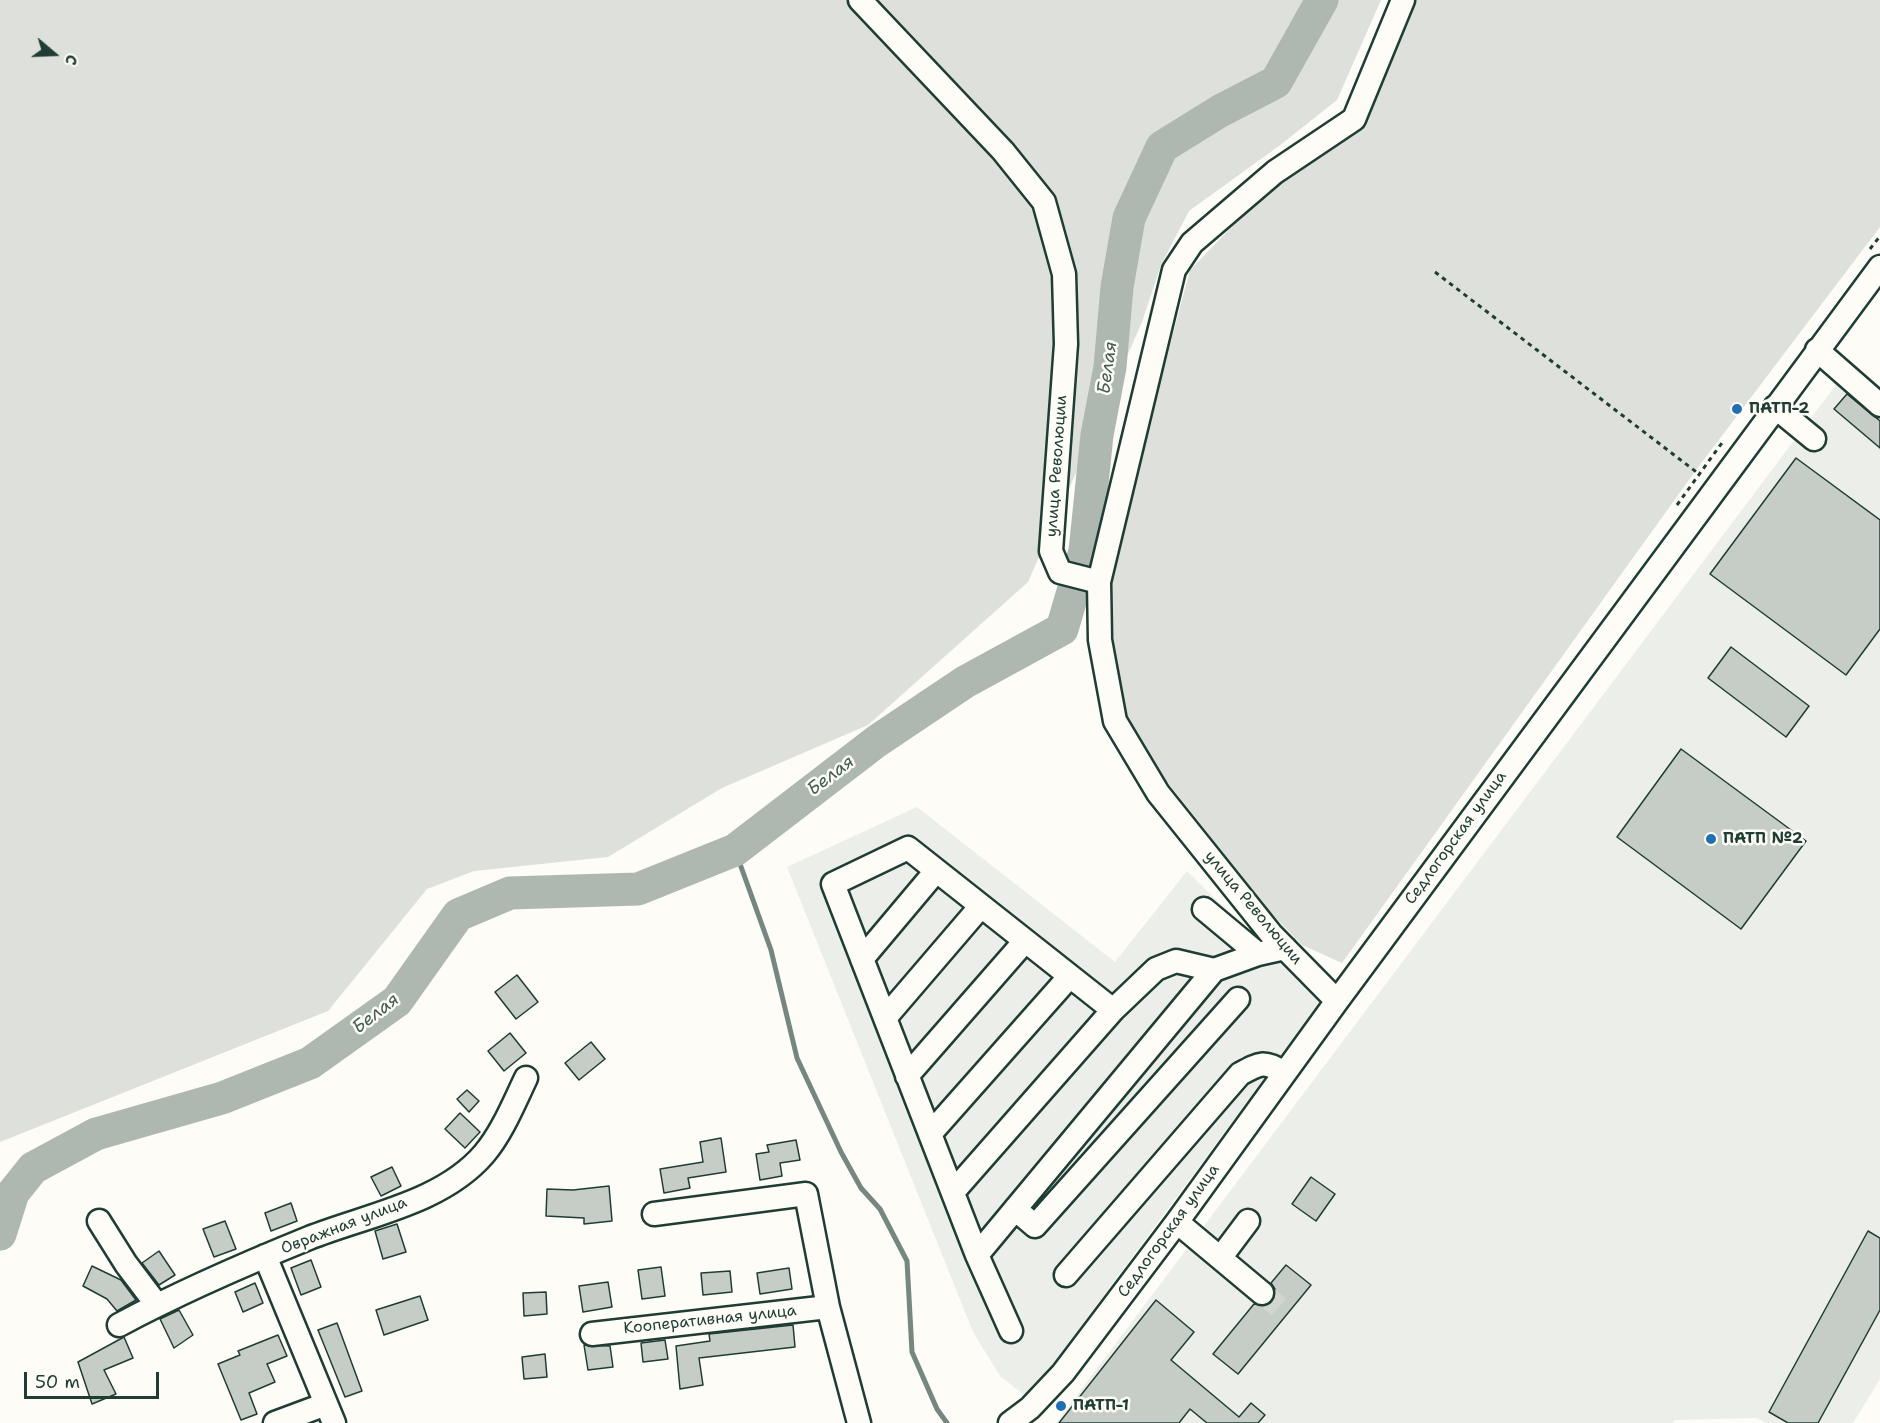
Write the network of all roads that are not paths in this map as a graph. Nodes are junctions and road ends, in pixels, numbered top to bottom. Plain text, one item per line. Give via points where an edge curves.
1 (860, 0) edge
2 (1403, 0) edge
3 (1880, 267) edge
4 (1817, 350) junction
5 (1880, 405) edge
6 (1775, 407) junction
7 (1814, 439) dead end
8 (1099, 582) junction
9 (936, 871) junction
10 (981, 906) junction
11 (1204, 909) dead end
12 (1026, 941) junction
13 (1285, 948) junction
14 (1258, 954) junction
15 (862, 959) junction
16 (1214, 970) junction
17 (1070, 976) junction
18 (1238, 999) dead end
19 (1337, 1001) junction
20 (1113, 1010) junction
21 (885, 1018) junction
22 (1284, 1073) junction
23 (907, 1076) junction
24 (526, 1078) dead end
25 (1088, 1121) junction
26 (930, 1134) junction
27 (1111, 1141) junction
28 (953, 1192) junction
29 (1016, 1209) junction
30 (654, 1214) dead end
31 (99, 1221) dead end
32 (1248, 1221) dead end
33 (1177, 1222) junction
34 (977, 1255) junction
35 (266, 1256) junction
36 (1221, 1257) junction
37 (1066, 1275) dead end
38 (1262, 1293) tunnel mouth
39 (157, 1305) junction
40 (828, 1307) junction
41 (119, 1325) dead end
42 (1011, 1331) dead end
43 (592, 1334) dead end
44 (330, 1414) edge
45 (1036, 1415) edge
46 (275, 1423) edge
47 (859, 1423) edge
48 (1010, 1423) edge

1 - 8 street, улица Революции via 1003,151 1044,202 1064,274 1066,344 1051,552 1060,572
2 - 8 street via 1354,118 1275,172 1192,243 1174,270
3 - 4 street, Седлогорская улица
4 - 5 street
4 - 6 street, Седлогорская улица
6 - 7 street
6 - 19 street, Седлогорская улица
8 - 13 street, улица Революции via 1100,640 1115,721 1158,793
9 - 10 street
9 - 15 street
9 - 15 street via 908,848 833,884
10 - 12 street
10 - 21 street
11 - 14 street
12 - 17 street
12 - 23 street
13 - 14 street
13 - 19 street, улица Революции
14 - 16 street
15 - 21 street
16 - 20 street via 1176,961 1156,969
16 - 25 street
17 - 20 street
17 - 26 street
18 - 27 street
19 - 22 street, Седлогорская улица
20 - 28 street
21 - 23 street
22 - 33 street, Седлогорская улица
22 - 37 street via 1271,1064 1258,1064 1240,1074
23 - 26 street
24 - 35 street, Овражная улица via 485,1153 464,1172 438,1189
25 - 27 street
25 - 29 street
26 - 28 street
27 - 29 street via 1035,1226
28 - 34 street
29 - 34 street
30 - 40 street via 806,1194
31 - 39 street
32 - 36 street
33 - 36 street
33 - 45 street, Седлогорская улица
34 - 42 street
35 - 39 street, Овражная улица
35 - 44 street
36 - 38 street
39 - 41 street, Овражная улица
40 - 43 street, Кооперативная улица
40 - 47 street
44 - 46 street
45 - 48 street, Седлогорская улица

